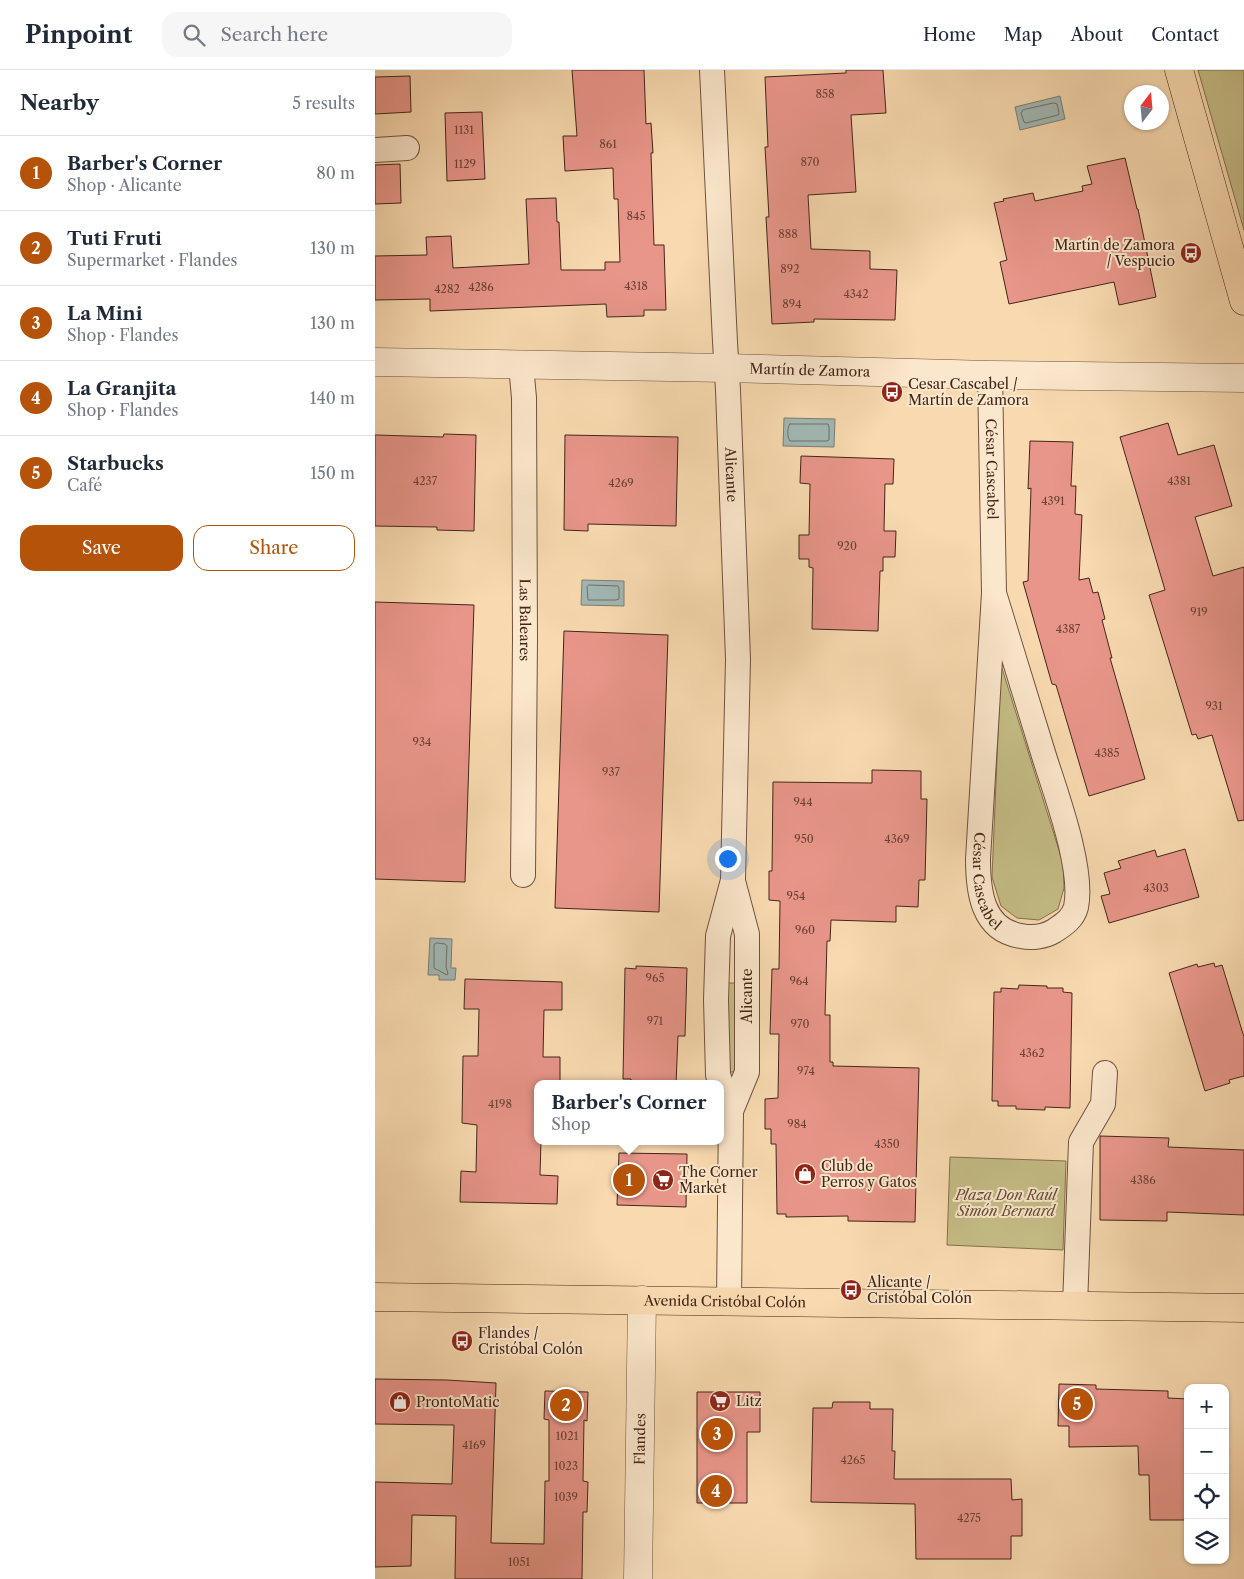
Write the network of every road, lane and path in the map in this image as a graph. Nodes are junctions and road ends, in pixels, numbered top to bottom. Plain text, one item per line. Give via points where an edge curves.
1 (712, 70) edge
2 (1179, 70) edge
3 (407, 148) dead end
4 (375, 150) edge
5 (1244, 300) edge
6 (375, 362) edge
7 (521, 365) junction
8 (727, 368) junction
9 (990, 375) junction
10 (1244, 378) edge
11 (994, 593) junction
12 (523, 875) dead end
13 (1105, 1073) dead end
14 (375, 1297) edge
15 (642, 1300) junction
16 (729, 1302) junction
17 (1075, 1306) junction
18 (1244, 1308) edge
19 (638, 1579) edge

1 - 8 street, Alicante
2 - 5 main road
3 - 4 street
6 - 7 street, Martín de Zamora
7 - 8 street, Martín de Zamora
7 - 12 street, Las Baleares via 524,398 525,638
8 - 9 street, Martín de Zamora
8 - 16 street, Alicante via 738,659 733,880 747,934 747,1072 731,1110
9 - 10 street, Martín de Zamora
9 - 11 street, César Cascabel
11 - 11 street, César Cascabel via 978,880 982,901 998,927 1014,935 1031,938 1051,933 1068,922 1077,896 1075,866 1064,820
13 - 17 street via 1103,1104 1081,1142
14 - 15 main road, Avenida Cristóbal Colón
15 - 16 main road, Avenida Cristóbal Colón
15 - 19 street, Flandes
16 - 17 main road, Avenida Cristóbal Colón
17 - 18 main road, Avenida Cristóbal Colón

